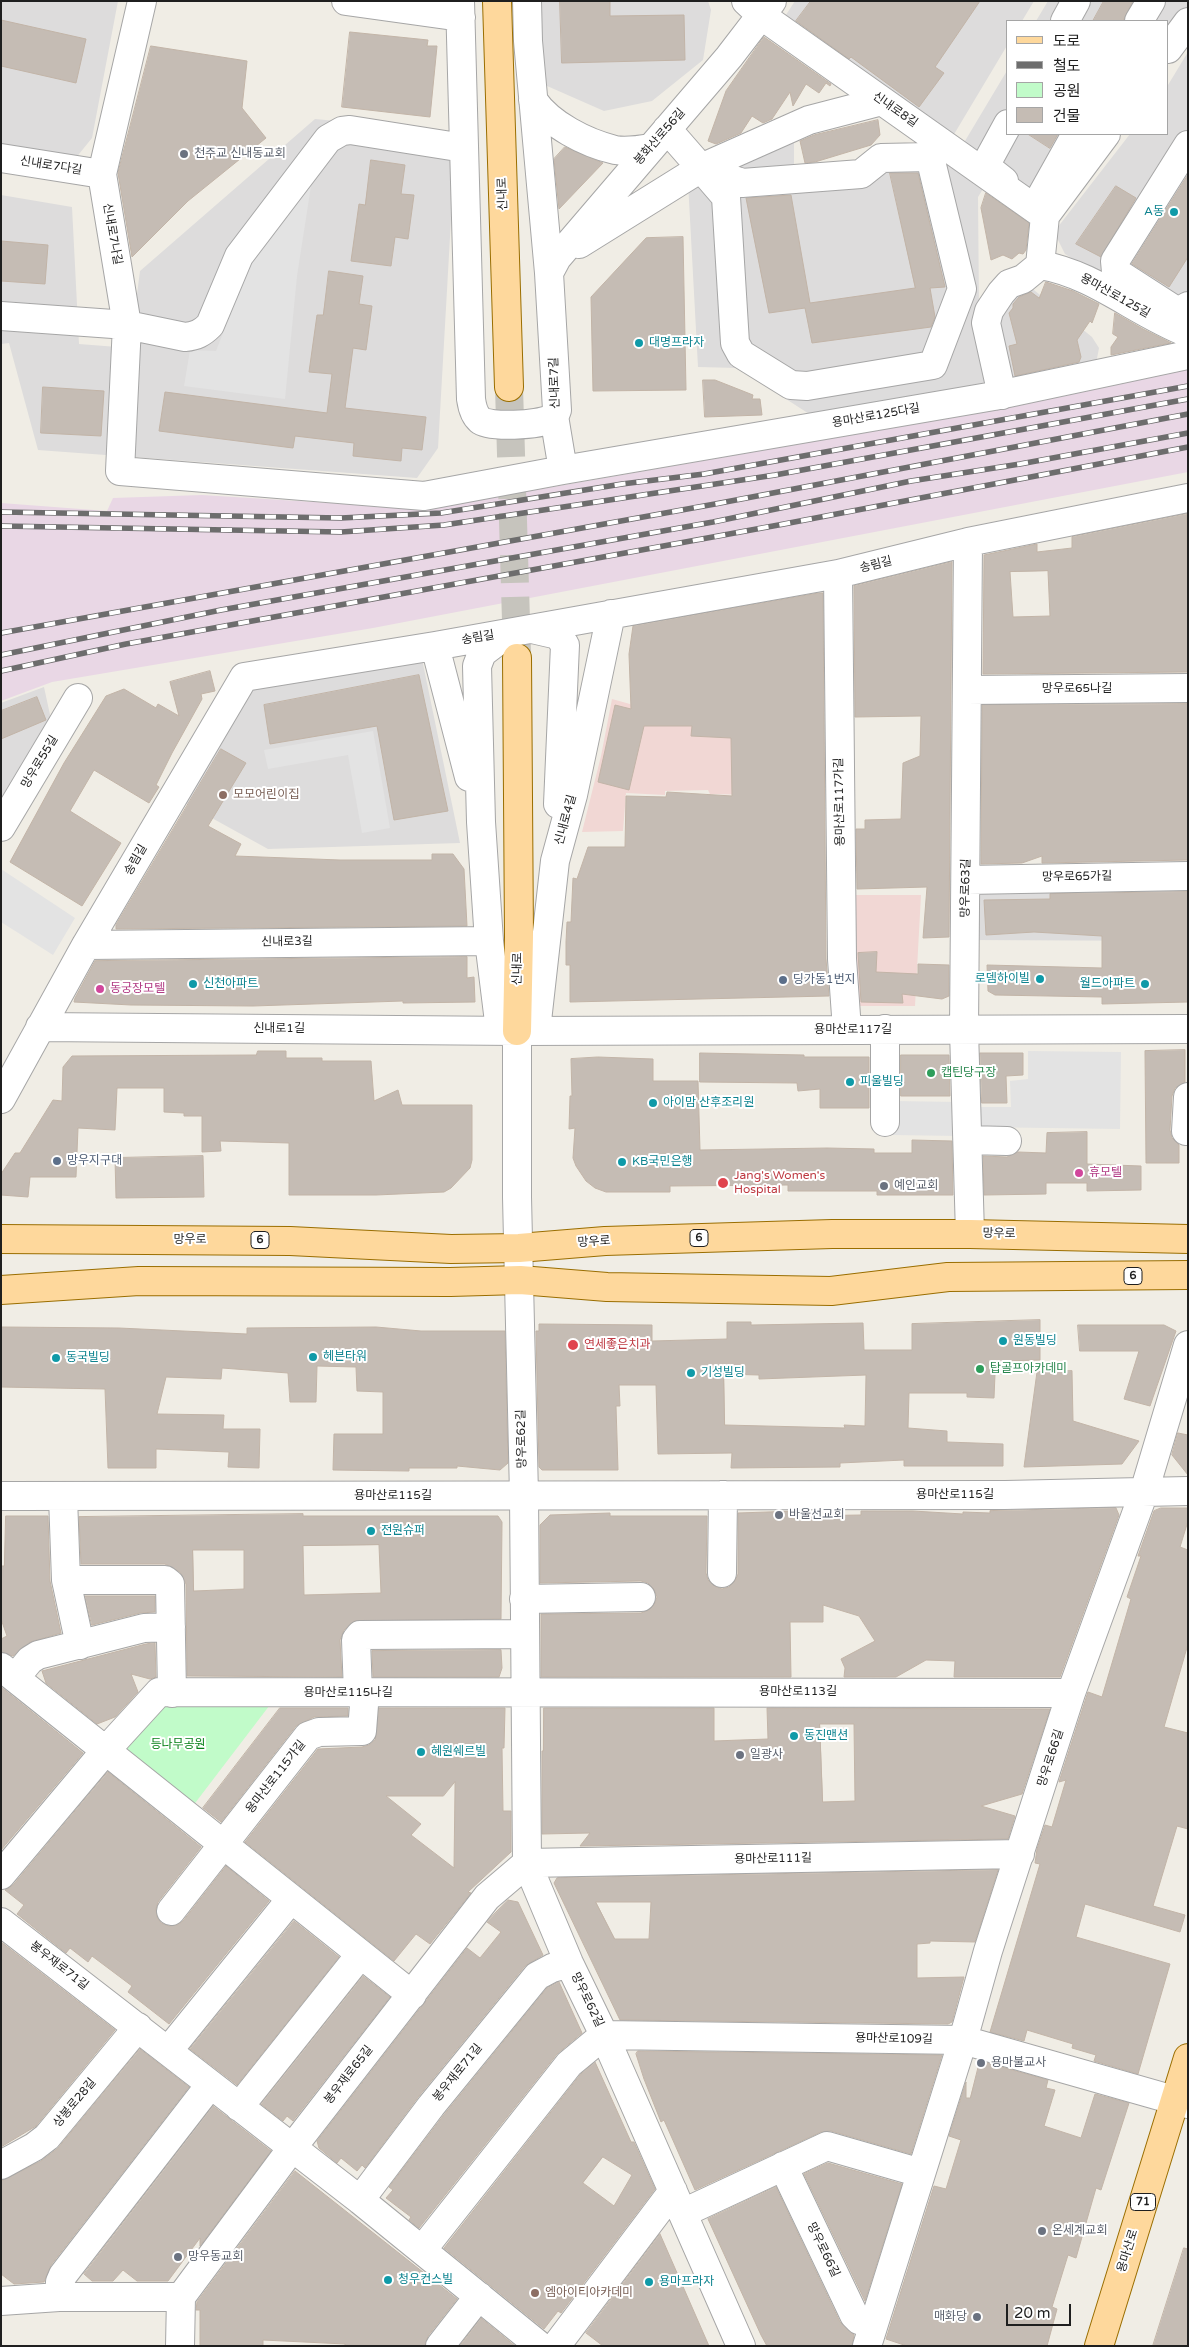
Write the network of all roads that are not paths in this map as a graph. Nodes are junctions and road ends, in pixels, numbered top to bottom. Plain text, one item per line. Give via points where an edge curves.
1 (142, 1) edge
2 (346, 1) edge
3 (497, 1) edge
4 (527, 1) edge
5 (1076, 1) edge
6 (1150, 1) edge
7 (760, 6) edge
8 (461, 9) edge
9 (1066, 20) edge
10 (1140, 20) edge
11 (1188, 22) edge
12 (1169, 48) edge
13 (533, 100) junction
14 (882, 101) junction
15 (1006, 128) edge
16 (1075, 135) edge
17 (1105, 135) edge
18 (659, 139) junction
19 (1188, 145) edge
20 (464, 148) junction
21 (1, 158) edge
22 (701, 168) junction
23 (102, 174) junction
24 (1045, 216) junction
25 (553, 265) junction
26 (1040, 265) junction
27 (1, 316) edge
28 (1185, 317) edge
29 (127, 325) junction
30 (1188, 355) edge
31 (509, 387) tunnel mouth
32 (1002, 395) junction
33 (554, 416) junction
34 (563, 470) junction
35 (120, 471) joint
36 (1188, 498) edge
37 (968, 542) junction
38 (838, 574) junction
39 (611, 614) junction
40 (519, 640) junction
41 (435, 646) junction
42 (1188, 688) edge
43 (967, 690) junction
44 (78, 698) dead end
45 (481, 822) junction
46 (1, 827) edge
47 (555, 861) junction
48 (1188, 876) edge
49 (966, 880) junction
50 (488, 941) junction
51 (86, 945) junction
52 (40, 1027) junction
53 (1188, 1028) edge
54 (518, 1030) junction
55 (847, 1030) junction
56 (885, 1030) junction
57 (964, 1030) junction
58 (1188, 1097) edge
59 (1, 1100) edge
60 (885, 1122) dead end
61 (1186, 1132) edge
62 (968, 1140) junction
63 (1007, 1141) dead end
64 (970, 1234) junction
65 (1, 1239) edge
66 (1188, 1239) edge
67 (519, 1248) junction
68 (1188, 1275) edge
69 (520, 1280) junction
70 (1, 1290) edge
71 (1188, 1345) edge
72 (1188, 1491) edge
73 (1144, 1492) junction
74 (524, 1495) junction
75 (723, 1495) junction
76 (1, 1496) edge
77 (63, 1497) junction
78 (722, 1573) dead end
79 (66, 1580) junction
80 (641, 1597) dead end
81 (524, 1599) junction
82 (171, 1628) junction
83 (524, 1634) junction
84 (80, 1644) junction
85 (8, 1672) edge
86 (172, 1692) junction
87 (524, 1692) junction
88 (362, 1693) junction
89 (1071, 1693) junction
90 (106, 1750) junction
91 (223, 1844) junction
92 (1020, 1854) junction
93 (527, 1863) junction
94 (1, 1875) edge
95 (291, 1899) junction
96 (171, 1911) dead end
97 (1, 1922) edge
98 (360, 1955) junction
99 (569, 1963) junction
100 (412, 1996) junction
101 (138, 2027) junction
102 (604, 2035) junction
103 (963, 2040) junction
104 (168, 2051) junction
105 (1188, 2058) edge
106 (210, 2085) junction
107 (1181, 2102) edge
108 (239, 2107) junction
109 (292, 2148) junction
110 (1, 2165) edge
111 (783, 2166) junction
112 (921, 2173) junction
113 (360, 2200) junction
114 (678, 2202) junction
115 (422, 2250) junction
116 (479, 2296) junction
117 (59, 2297) junction
118 (180, 2297) junction
119 (1, 2300) edge
120 (870, 2335) edge
121 (180, 2346) edge
122 (440, 2346) edge
123 (540, 2346) edge
124 (556, 2346) edge
125 (741, 2346) edge
126 (1098, 2346) edge

1 - 23 street, 신내로7나길
2 - 8 street
3 - 31 main road, 신내로
4 - 13 street, 신내로7길
5 - 9 street
6 - 10 street
7 - 14 street, 신내로8길
7 - 18 street, 봉화산로56길
8 - 20 street, 신내로7길
11 - 12 street
13 - 18 street via 557,123 599,144 622,150
13 - 25 street, 신내로7길
14 - 22 street via 809,120
14 - 24 street, 신내로8길
15 - 16 street via 985,166 1036,205
17 - 24 street
18 - 22 street
18 - 25 street, 봉화산로56길
19 - 28 street via 1115,261 1116,272
20 - 29 street via 350,130 335,134 239,256 210,325 203,333 185,337
20 - 33 street, 신내로7길 via 470,399 473,411 480,420 497,426 546,420
21 - 23 street, 신내로7다길
22 - 22 street via 742,183 861,174 881,158 930,157 962,289 933,365 807,386 791,384 741,354 735,343 726,197
22 - 25 street
23 - 29 street, 신내로7나길
24 - 26 street
25 - 33 street, 신내로7길 via 557,398
26 - 28 street, 용마산로125길 via 1061,268 1087,278 1162,323
26 - 32 street via 1023,279 1009,284 989,311 986,323
27 - 29 street
29 - 35 street, 신내로7나길
30 - 32 street, 용마산로125다길
32 - 34 street, 용마산로125다길
33 - 34 street
34 - 35 street, 용마산로125다길 via 424,496
36 - 37 street, 송림길
37 - 38 street, 송림길
37 - 43 street, 망우로63길
38 - 39 street, 송림길
38 - 55 street, 용마산로117가길 via 842,959
39 - 40 street, 송림길
39 - 47 street, 신내로4길 via 573,795
40 - 41 street, 송림길
40 - 45 street via 482,653 478,662
40 - 47 street via 558,635 565,646
40 - 54 main road, 신내로
41 - 45 street
41 - 51 street, 송림길 via 244,677
42 - 43 street, 망우로65나길
43 - 49 street, 망우로63길
44 - 46 street, 망우로55길
45 - 50 street
47 - 54 street, 신내로4길
48 - 49 street, 망우로65가길
49 - 57 street, 망우로63길
50 - 51 street, 신내로3길
50 - 54 street
51 - 52 street, 송림길
52 - 54 street, 신내로1길
52 - 59 street, 송림길
53 - 57 street, 용마산로117길
54 - 55 street, 용마산로117길
54 - 67 street, 신내로
55 - 56 street, 용마산로117길
56 - 57 street, 용마산로117길
56 - 60 street
57 - 62 street, 망우로63길
58 - 61 street
62 - 63 street
62 - 64 street, 망우로63길
64 - 66 main road, 망우로 / 6
64 - 67 main road, 망우로 / 6 via 615,1240
65 - 67 main road, 망우로 / 6 via 290,1240
67 - 69 street, 신내로
68 - 69 main road, 6 via 948,1276 831,1291 608,1287
69 - 70 main road, 6 via 139,1281
69 - 74 street, 망우로62길
71 - 73 street, 망우로66길
72 - 73 street, 용마산로115길
73 - 75 street, 용마산로115길
73 - 89 street, 망우로66길
74 - 75 street, 용마산로115길
74 - 77 street, 용마산로115길
74 - 81 street, 망우로62길
75 - 78 street
76 - 77 street, 용마산로115길
77 - 79 street
79 - 82 street via 168,1582 171,1587
79 - 84 street
80 - 81 street
81 - 83 street, 망우로62길
82 - 84 street via 144,1628
82 - 86 street
83 - 87 street, 망우로62길
83 - 88 street via 360,1635 356,1640
84 - 85 street via 38,1655
85 - 90 street
86 - 88 street, 용마산로115나길
86 - 90 street, 용마산로115나길 via 159,1692
87 - 88 street, 용마산로115나길
87 - 89 street, 용마산로113길
87 - 93 street, 망우로62길
88 - 91 street, 용마산로115가길 via 362,1731 315,1732 308,1736
89 - 92 street, 망우로66길
90 - 91 street
90 - 94 street
91 - 95 street
91 - 96 street, 용마산로115가길
92 - 93 street, 용마산로111길
92 - 103 street, 망우로66길
93 - 99 street, 망우로62길
93 - 100 street, 봉우재로65길 via 487,1897
95 - 98 street
95 - 104 street
97 - 101 street, 봉우재로71길
98 - 100 street
98 - 108 street
99 - 102 street, 망우로62길
99 - 113 street, 봉우재로71길 via 537,1976 431,2106
100 - 109 street, 봉우재로65길
101 - 104 street, 봉우재로71길
101 - 110 street, 상봉로28길 via 47,2137
102 - 103 street, 용마산로109길
102 - 114 street, 망우로62길
102 - 115 street via 569,2064
103 - 107 street, 용마산로109길
103 - 112 street, 망우로66길
104 - 106 street, 봉우재로71길
105 - 107 main road, 용마산로 / 71
106 - 108 street, 봉우재로71길
106 - 117 street via 63,2275
107 - 126 main road, 용마산로 / 71
108 - 109 street, 봉우재로71길
109 - 113 street, 봉우재로71길
109 - 118 street, 봉우재로65길
111 - 112 street via 830,2146
111 - 114 street
111 - 120 street, 망우로66길 via 854,2315
112 - 120 street, 망우로66길
113 - 115 street, 봉우재로71길
114 - 124 street
114 - 125 street, 망우로62길
115 - 116 street, 봉우재로71길
116 - 122 street
116 - 123 street, 봉우재로71길
117 - 118 street
117 - 119 street
118 - 121 street

